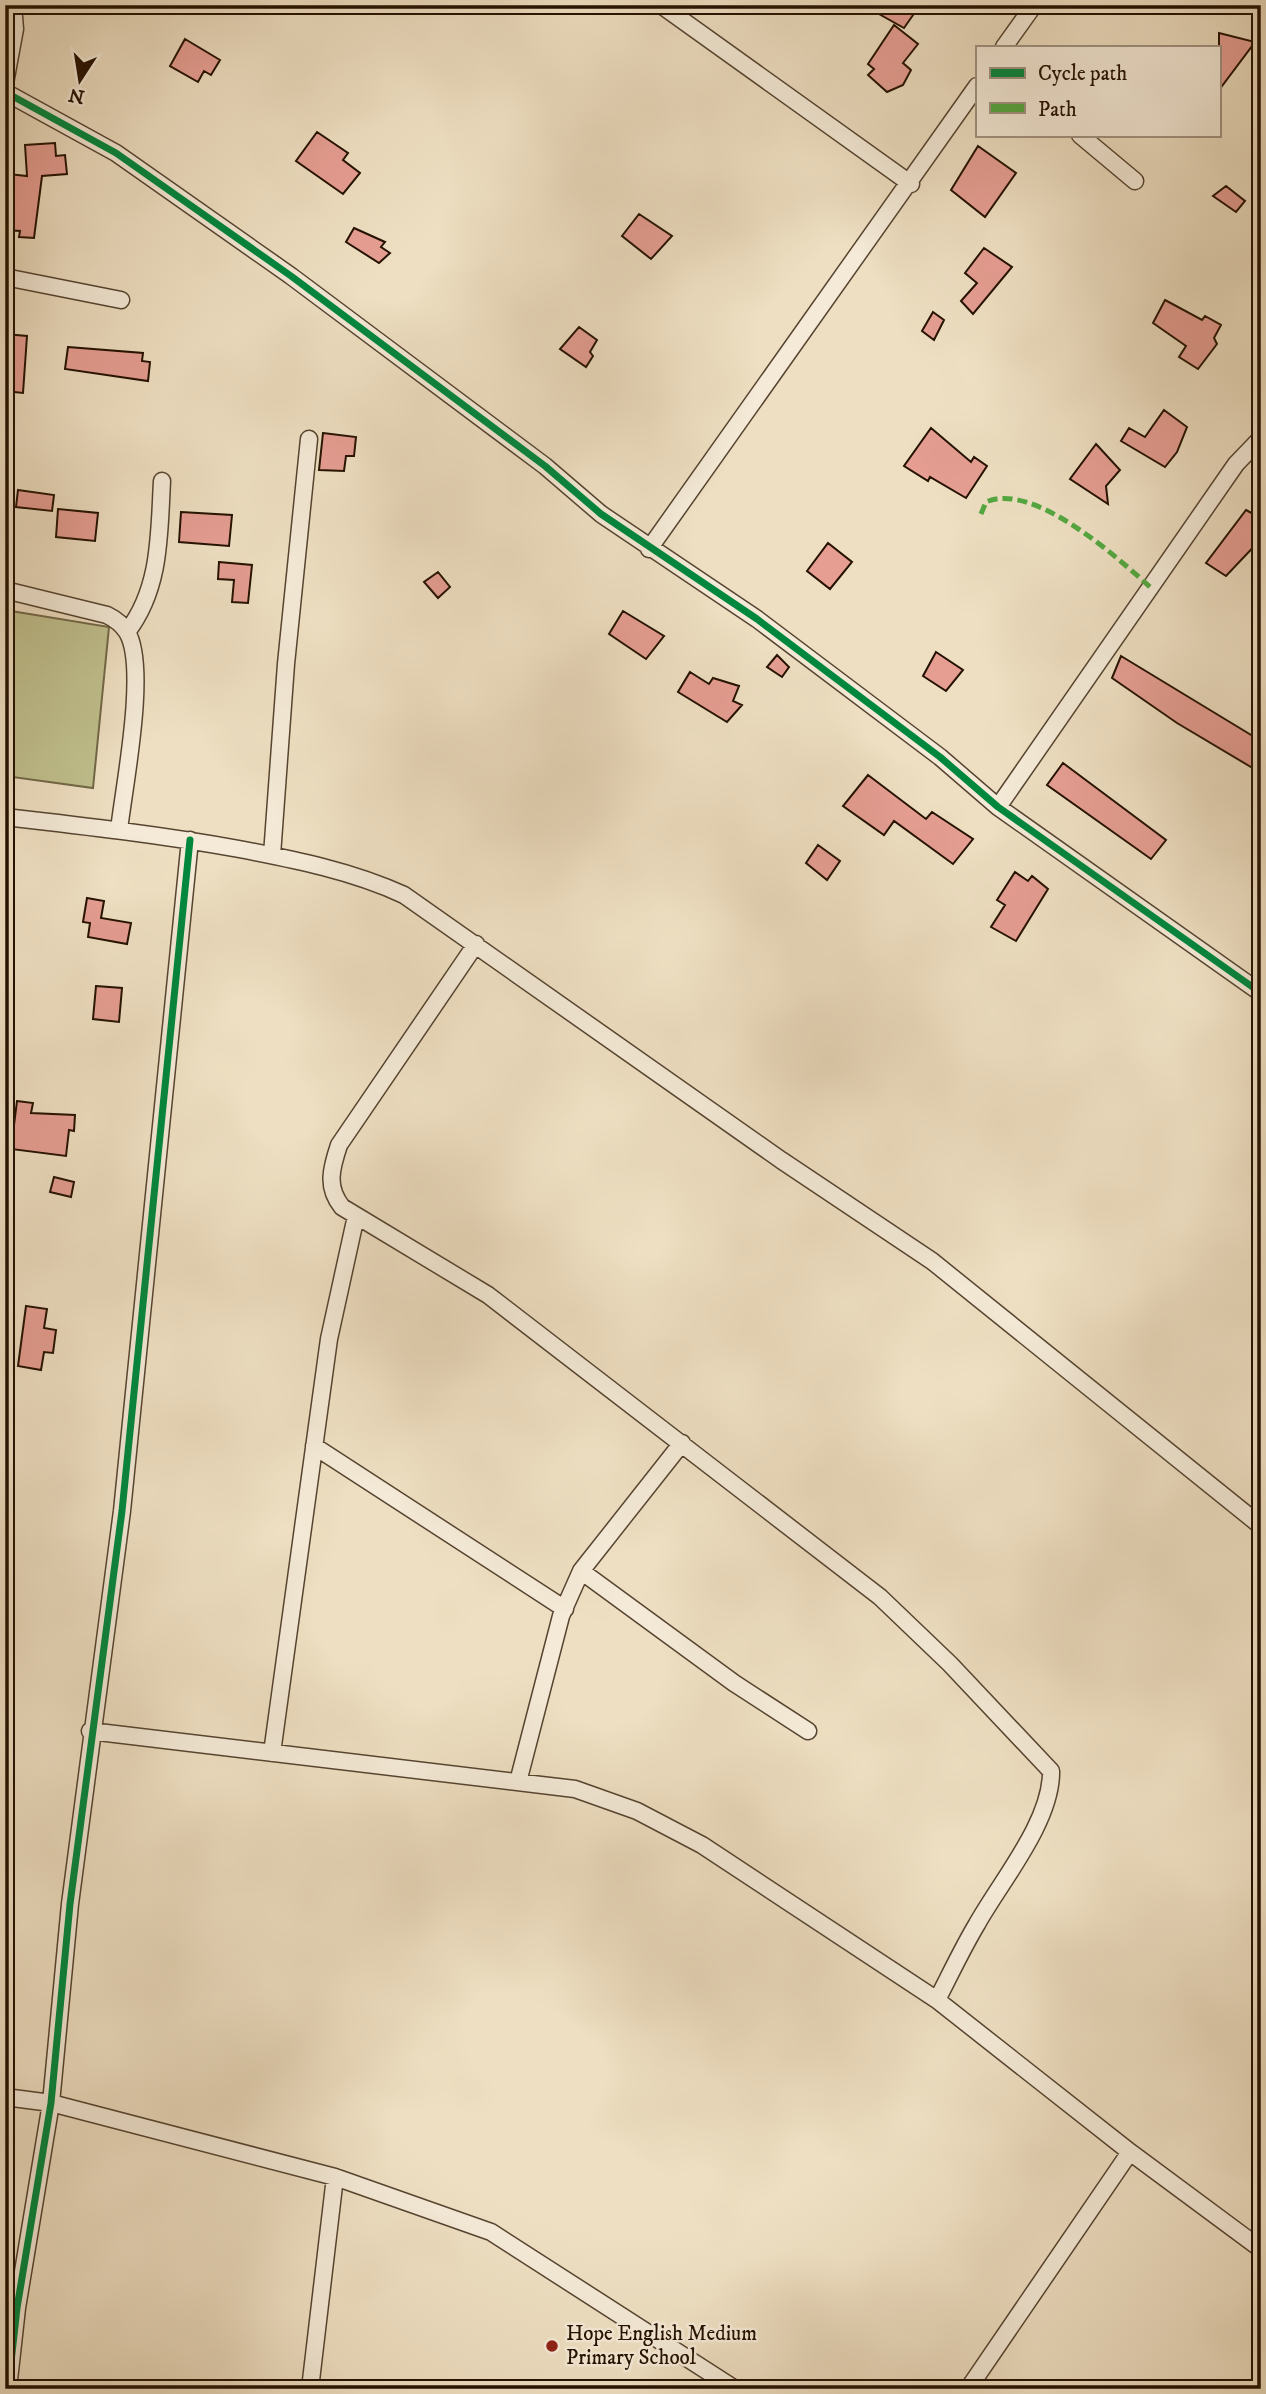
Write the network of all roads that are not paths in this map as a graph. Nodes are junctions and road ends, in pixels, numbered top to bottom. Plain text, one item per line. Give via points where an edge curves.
1 (13, 5) edge
2 (661, 5) edge
3 (1034, 5) edge
4 (1005, 46) edge
5 (5, 83) edge
6 (976, 87) edge
7 (5, 92) edge
8 (1081, 136) edge
9 (1135, 181) dead end
10 (911, 184) junction
11 (5, 277) edge
12 (121, 300) dead end
13 (309, 439) dead end
14 (1260, 440) edge
15 (162, 481) dead end
16 (649, 549) junction
17 (5, 590) edge
18 (127, 632) junction
19 (998, 807) junction
20 (5, 817) edge
21 (119, 830) junction
22 (190, 840) junction
23 (272, 855) junction
24 (476, 944) junction
25 (1261, 993) edge
26 (356, 1216) junction
27 (682, 1443) junction
28 (314, 1446) junction
29 (1261, 1526) edge
30 (581, 1571) junction
31 (565, 1609) junction
32 (90, 1731) junction
33 (808, 1731) dead end
34 (272, 1754) junction
35 (518, 1782) junction
36 (937, 2000) junction
37 (5, 2097) edge
38 (51, 2103) junction
39 (1130, 2152) junction
40 (335, 2177) junction
41 (1261, 2249) edge
42 (8, 2389) edge
43 (310, 2389) edge
44 (735, 2389) edge
45 (968, 2389) edge

1 - 5 street via 15,29
2 - 10 street
3 - 4 street
6 - 10 street
7 - 16 street via 116,153 291,276
8 - 9 street
10 - 16 street
11 - 12 street
13 - 23 street
14 - 19 street via 1236,464
15 - 18 street via 157,561 150,592 142,613
16 - 19 street via 757,619 940,757
17 - 18 street via 107,615
18 - 21 street via 136,666
19 - 25 street
20 - 21 street
21 - 22 street
22 - 23 street
22 - 32 street via 122,1511
23 - 24 street via 374,881 404,895
24 - 26 street via 339,1145 330,1171 333,1195
24 - 29 street via 932,1261
26 - 27 street via 488,1295
26 - 28 street via 329,1339
27 - 30 street
27 - 36 street via 880,1597 1051,1771 1051,1791 1036,1824
28 - 31 street
28 - 34 street
30 - 31 street
30 - 33 street
31 - 35 street
32 - 34 street
32 - 38 street
34 - 35 street
35 - 36 street via 575,1790 637,1811 670,1828
36 - 39 street
37 - 38 street
38 - 40 street
38 - 42 street
39 - 41 street
39 - 45 street
40 - 43 street
40 - 44 street via 491,2232

